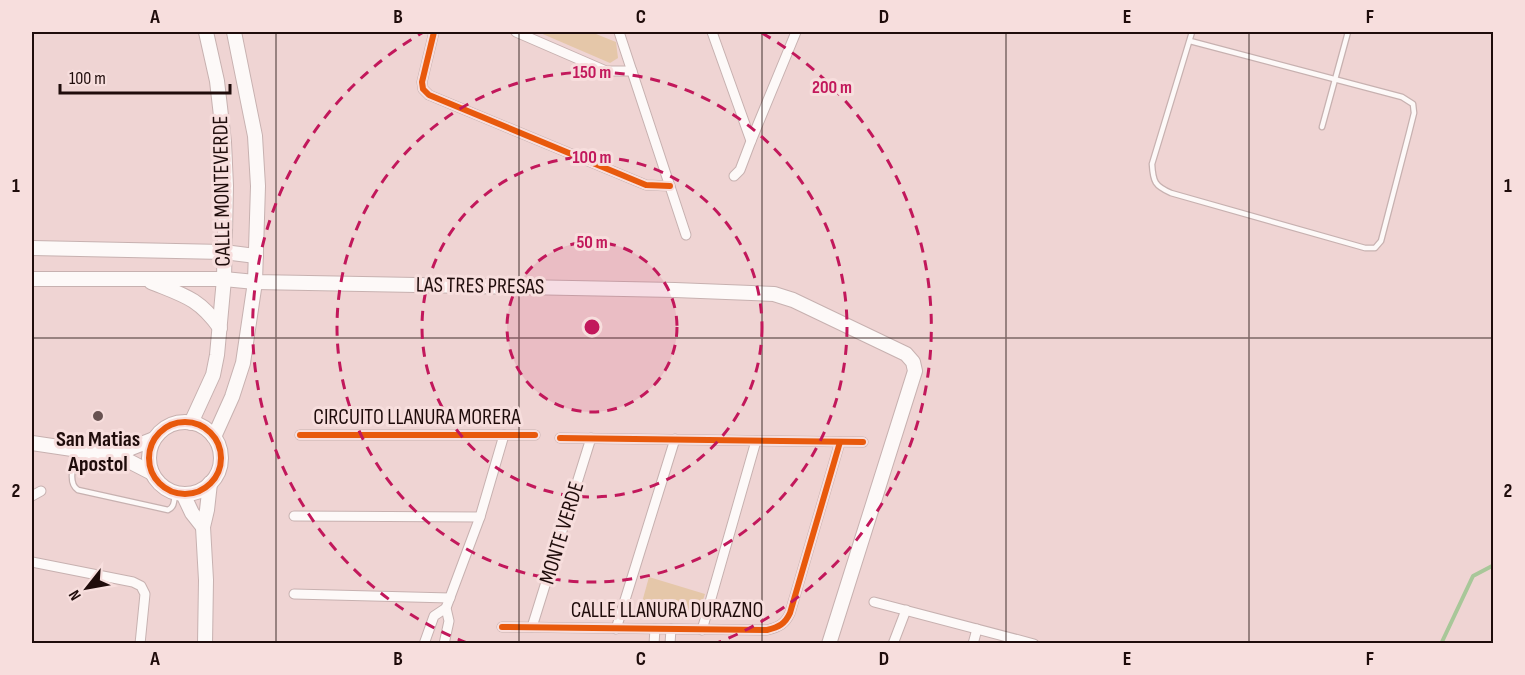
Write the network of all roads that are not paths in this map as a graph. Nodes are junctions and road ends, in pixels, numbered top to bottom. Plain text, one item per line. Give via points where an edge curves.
1 (206, 32) edge
2 (234, 32) edge
3 (434, 32) edge
4 (516, 32) edge
5 (619, 32) edge
6 (712, 32) edge
7 (796, 32) edge
8 (1192, 32) edge
9 (1348, 32) edge
10 (1190, 41) junction
11 (632, 71) junction
12 (1336, 79) junction
13 (1322, 127) dead end
14 (751, 141) junction
15 (734, 176) dead end
16 (670, 186) junction
17 (686, 235) dead end
18 (32, 248) edge
19 (224, 252) junction
20 (256, 256) junction
21 (32, 279) edge
22 (144, 279) junction
23 (224, 279) junction
24 (255, 282) junction
25 (219, 328) junction
26 (208, 387) junction
27 (232, 397) junction
28 (191, 423) junction
29 (300, 435) dead end
30 (504, 435) junction
31 (535, 435) dead end
32 (214, 437) junction
33 (560, 438) dead end
34 (591, 438) junction
35 (154, 439) junction
36 (675, 439) junction
37 (756, 441) junction
38 (32, 442) edge
39 (840, 442) junction
40 (862, 442) dead end
41 (77, 450) junction
42 (119, 456) junction
43 (152, 473) junction
44 (210, 483) junction
45 (41, 491) dead end
46 (179, 493) junction
47 (32, 496) edge
48 (294, 516) dead end
49 (480, 517) junction
50 (202, 527) junction
51 (32, 562) edge
52 (294, 594) dead end
53 (450, 598) junction
54 (874, 602) dead end
55 (446, 608) junction
56 (906, 610) junction
57 (502, 627) dead end
58 (532, 627) junction
59 (616, 629) junction
60 (655, 629) junction
61 (671, 629) junction
62 (977, 629) junction
63 (702, 630) junction
64 (140, 644) edge
65 (205, 644) edge
66 (424, 644) edge
67 (444, 644) edge
68 (654, 644) edge
69 (670, 644) edge
70 (829, 644) edge
71 (893, 644) edge
72 (973, 644) edge
73 (1034, 644) edge

1 - 19 main road, CALLE MONTEVERDE via 224,142
2 - 20 main road, CALLE MONTEVERDE via 255,136
3 - 16 street via 422,81 423,90 429,95 646,185
4 - 11 street via 606,71
5 - 11 street
6 - 14 street
7 - 14 street
8 - 10 lane
9 - 12 lane
10 - 12 lane
10 - 12 lane via 1152,165 1154,181 1171,193 1371,249 1381,241 1413,104 1402,97
11 - 16 street
12 - 13 lane
14 - 15 street
16 - 17 street
18 - 19 main road
19 - 20 main road
19 - 23 main road, CALLE MONTEVERDE
20 - 24 main road, CALLE MONTEVERDE
21 - 22 main road, LAS TRES PRESAS
22 - 23 main road, LAS TRES PRESAS
22 - 25 main road via 199,303
23 - 24 main road, LAS TRES PRESAS
23 - 25 main road, CALLE MONTEVERDE
24 - 27 main road, CALLE MONTEVERDE via 243,363
24 - 70 main road, LAS TRES PRESAS via 774,294 906,354 915,371
25 - 26 main road, CALLE MONTEVERDE
26 - 27 main road
26 - 28 main road, CALLE MONTEVERDE
27 - 32 main road, CALLE MONTEVERDE
28 - 32 main road
28 - 35 main road via 170,425
29 - 30 street, CIRCUITO LLANURA MORERA
30 - 31 street, CIRCUITO LLANURA MORERA
30 - 49 street, CIRCUITO LLANURA MORERA
32 - 44 main road via 220,456 216,476
33 - 34 street
34 - 36 street
34 - 58 street, MONTE VERDE
35 - 42 main road
35 - 43 main road via 149,462
36 - 37 street
36 - 59 street
37 - 39 street
37 - 63 street
38 - 41 main road
39 - 40 street
39 - 63 street, CALLE LLANURA DURAZNO via 790,613 783,625 767,630
41 - 42 main road
41 - 46 lane via 72,482 78,490 168,510
42 - 43 main road
43 - 46 main road via 165,488
44 - 46 main road via 193,493
44 - 50 main road
45 - 47 street
46 - 50 main road
48 - 49 street
49 - 53 street, CIRCUITO LLANURA MORERA
50 - 65 main road
51 - 64 street via 141,586 145,594
52 - 53 street
53 - 55 street, CIRCUITO LLANURA MORERA
54 - 56 street
55 - 66 street, CIRCUITO LLANURA MORERA via 434,616
55 - 67 street, CIRCUITO LLANURA MORERA via 449,621
56 - 62 street
56 - 71 street
57 - 58 street, CALLE LLANURA DURAZNO
58 - 59 street, CALLE LLANURA DURAZNO
59 - 60 street, CALLE LLANURA DURAZNO
60 - 61 street, CALLE LLANURA DURAZNO
60 - 68 street
61 - 63 street, CALLE LLANURA DURAZNO
61 - 69 street
62 - 72 street
62 - 73 street

